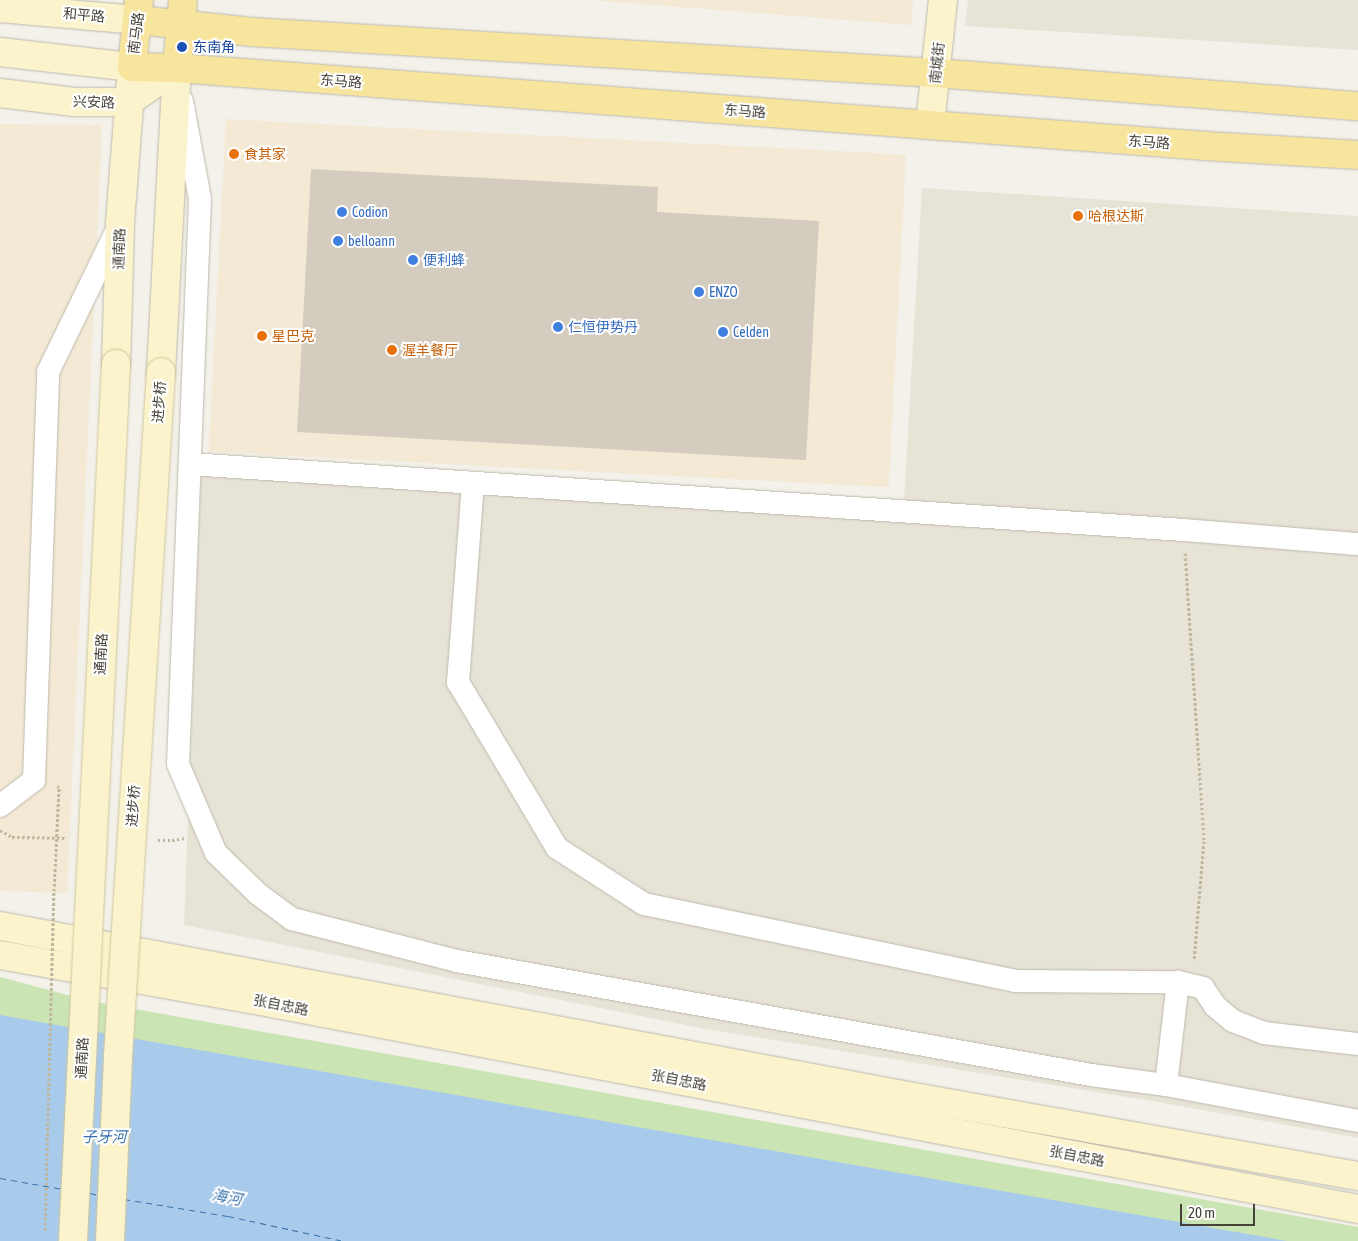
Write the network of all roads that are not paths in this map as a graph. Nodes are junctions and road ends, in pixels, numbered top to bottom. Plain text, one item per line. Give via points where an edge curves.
1 (944, 0) edge
2 (0, 8) edge
3 (138, 10) edge
4 (182, 12) edge
5 (0, 52) edge
6 (132, 67) junction
7 (177, 68) junction
8 (936, 73) junction
9 (0, 93) edge
10 (128, 102) junction
11 (1358, 106) edge
12 (930, 125) junction
13 (1358, 155) edge
14 (120, 224) junction
15 (190, 464) junction
16 (473, 483) junction
17 (1358, 544) edge
18 (0, 806) edge
19 (0, 926) edge
20 (0, 955) edge
21 (1185, 984) junction
22 (1358, 1044) edge
23 (1166, 1085) junction
24 (1358, 1121) edge
25 (1358, 1176) edge
26 (1358, 1209) edge
27 (73, 1241) edge
28 (110, 1241) edge

1 - 8 street, 南城街
2 - 3 street, 和平路
3 - 4 main road
3 - 6 main road, 南马路
4 - 7 main road
4 - 8 main road via 252,32
5 - 6 street
6 - 7 main road, 东马路
6 - 10 street, 通南路
7 - 10 street, 兴安路
7 - 12 main road, 东马路
7 - 15 street via 200,199
7 - 28 street, 进步桥, bridge via 118,1057
8 - 11 main road
8 - 12 street, 南城街
9 - 10 street, 兴安路 via 74,102
10 - 14 street, 通南路
12 - 13 main road, 东马路
14 - 18 street via 48,372 34,780
14 - 27 street, 通南路, bridge
15 - 16 street
15 - 23 street via 178,764 216,853 258,894 292,919 457,961 1091,1075
16 - 17 street
16 - 21 street via 458,682 557,848 644,904 1015,981
19 - 25 street, 张自忠路 via 897,1094
20 - 26 street, 张自忠路 via 245,998
21 - 22 street via 1203,988 1233,1021 1264,1033
21 - 23 street
23 - 24 street

